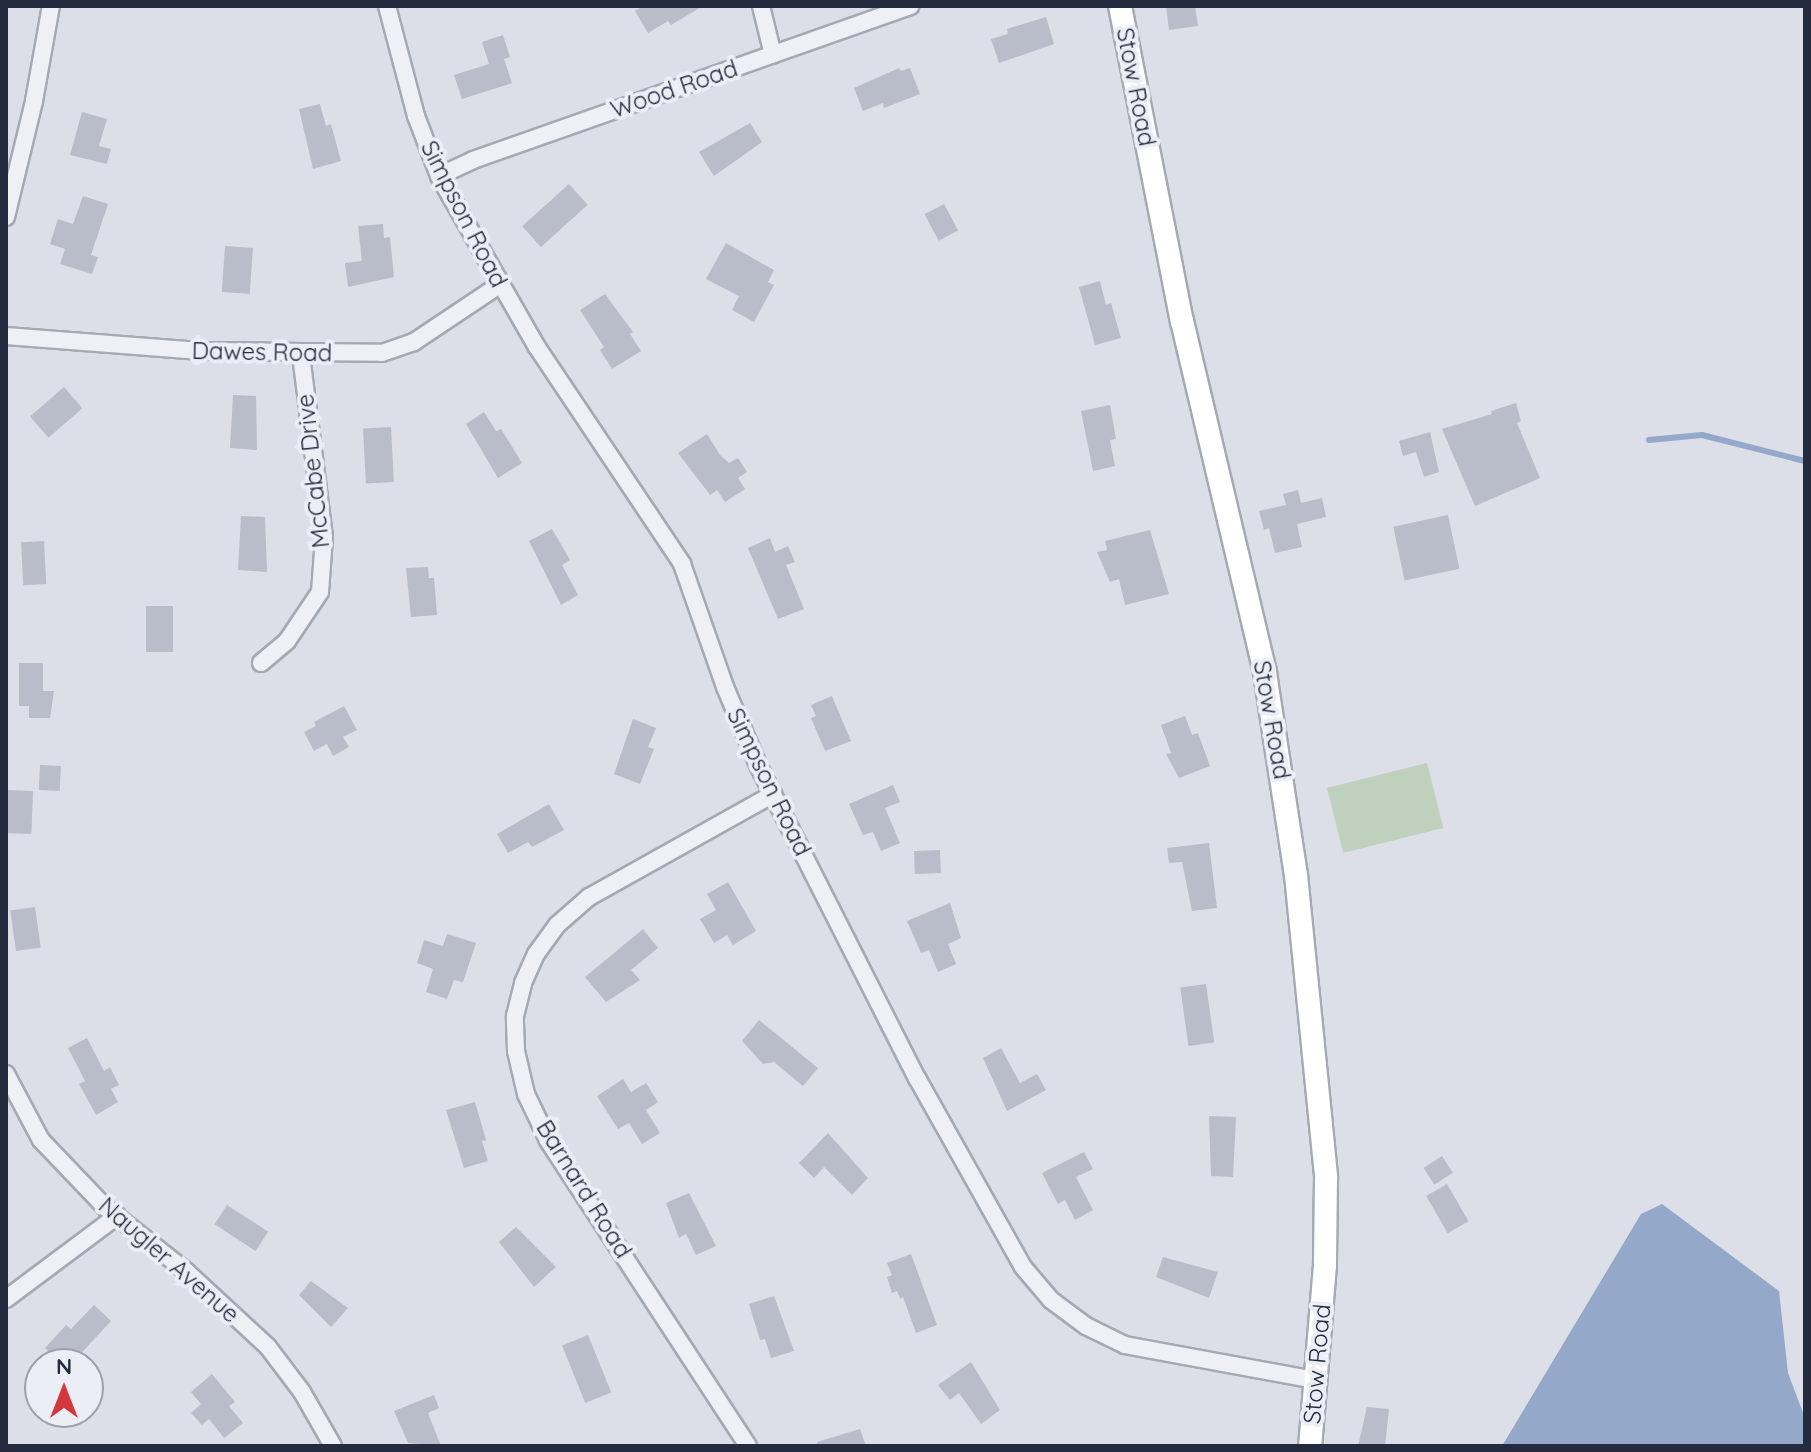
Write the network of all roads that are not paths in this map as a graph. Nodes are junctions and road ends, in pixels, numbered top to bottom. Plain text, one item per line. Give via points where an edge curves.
1 (51, 6) edge
2 (387, 6) edge
3 (761, 6) edge
4 (911, 6) edge
5 (1120, 6) edge
6 (773, 55) junction
7 (439, 176) junction
8 (6, 217) edge
9 (499, 285) junction
10 (6, 336) edge
11 (301, 354) junction
12 (261, 663) dead end
13 (773, 794) junction
14 (6, 1074) edge
15 (117, 1216) junction
16 (6, 1299) edge
17 (1315, 1380) junction
18 (333, 1446) edge
19 (748, 1446) edge
20 (1310, 1446) edge

1 - 8 street
2 - 7 street, Simpson Road via 416,116
3 - 6 street
4 - 6 street, Wood Road
5 - 17 street, Stow Road via 1182,321 1262,659 1292,846 1326,1178
6 - 7 street, Wood Road
7 - 9 street, Simpson Road
9 - 11 street, Dawes Road via 414,342 382,353
9 - 13 street, Simpson Road via 682,564 740,727
10 - 11 street, Dawes Road
11 - 12 street, McCabe Drive via 324,537 320,592 287,641
13 - 17 street, Simpson Road via 937,1116 1023,1267 1051,1300 1086,1326 1125,1345
13 - 19 street, Barnard Road via 589,897 557,925 536,954 515,1016 526,1094 548,1140
14 - 15 street, Naugler Avenue via 41,1140
15 - 16 street
15 - 18 street, Naugler Avenue via 268,1347
17 - 20 street, Stow Road

